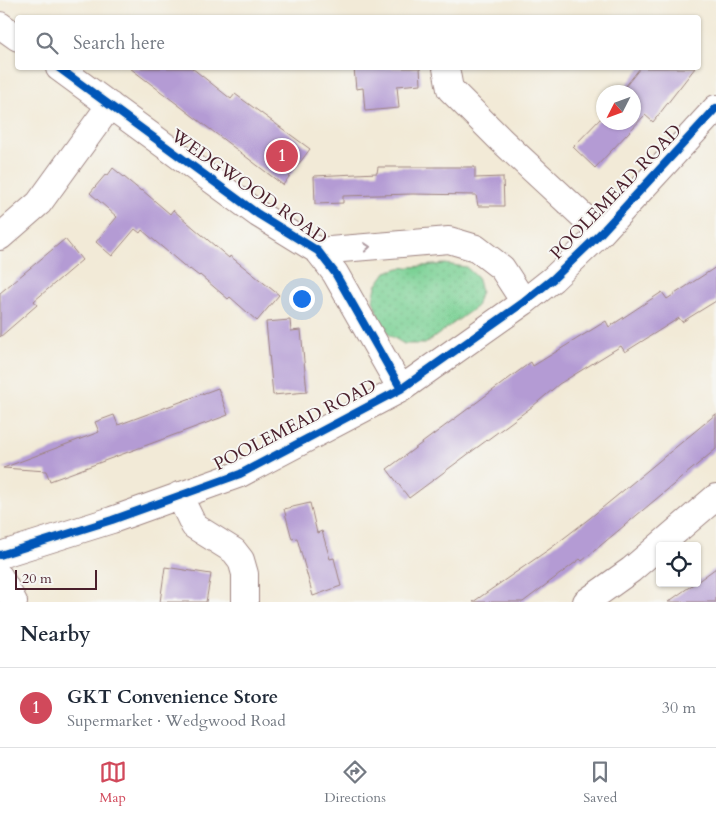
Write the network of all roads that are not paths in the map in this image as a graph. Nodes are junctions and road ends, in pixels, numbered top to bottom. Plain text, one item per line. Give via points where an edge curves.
1 (0, 25) edge
2 (15, 36) edge
3 (61, 70) edge
4 (446, 70) edge
5 (110, 105) junction
6 (716, 108) edge
7 (601, 233) junction
8 (0, 237) edge
9 (318, 251) junction
10 (524, 302) junction
11 (401, 389) junction
12 (179, 495) junction
13 (716, 497) edge
14 (0, 555) edge
15 (0, 577) edge
16 (14, 602) edge
17 (245, 602) edge
18 (586, 602) edge

1 - 2 street
3 - 5 street, WEDGWOOD ROAD
4 - 7 street via 450,89
5 - 8 street via 39,203
5 - 9 street, WEDGWOOD ROAD via 258,214
6 - 7 street, POOLEMEAD ROAD
7 - 10 street, POOLEMEAD ROAD
9 -> 10 street, WEDGWOOD ROAD via 449,240 476,248 502,268
9 - 11 street, WEDGWOOD ROAD
10 - 11 street, POOLEMEAD ROAD
11 - 12 street, POOLEMEAD ROAD via 240,474
12 - 14 street, POOLEMEAD ROAD
12 - 17 street via 194,526 241,560 245,574
13 - 18 street via 631,570
15 - 16 street

